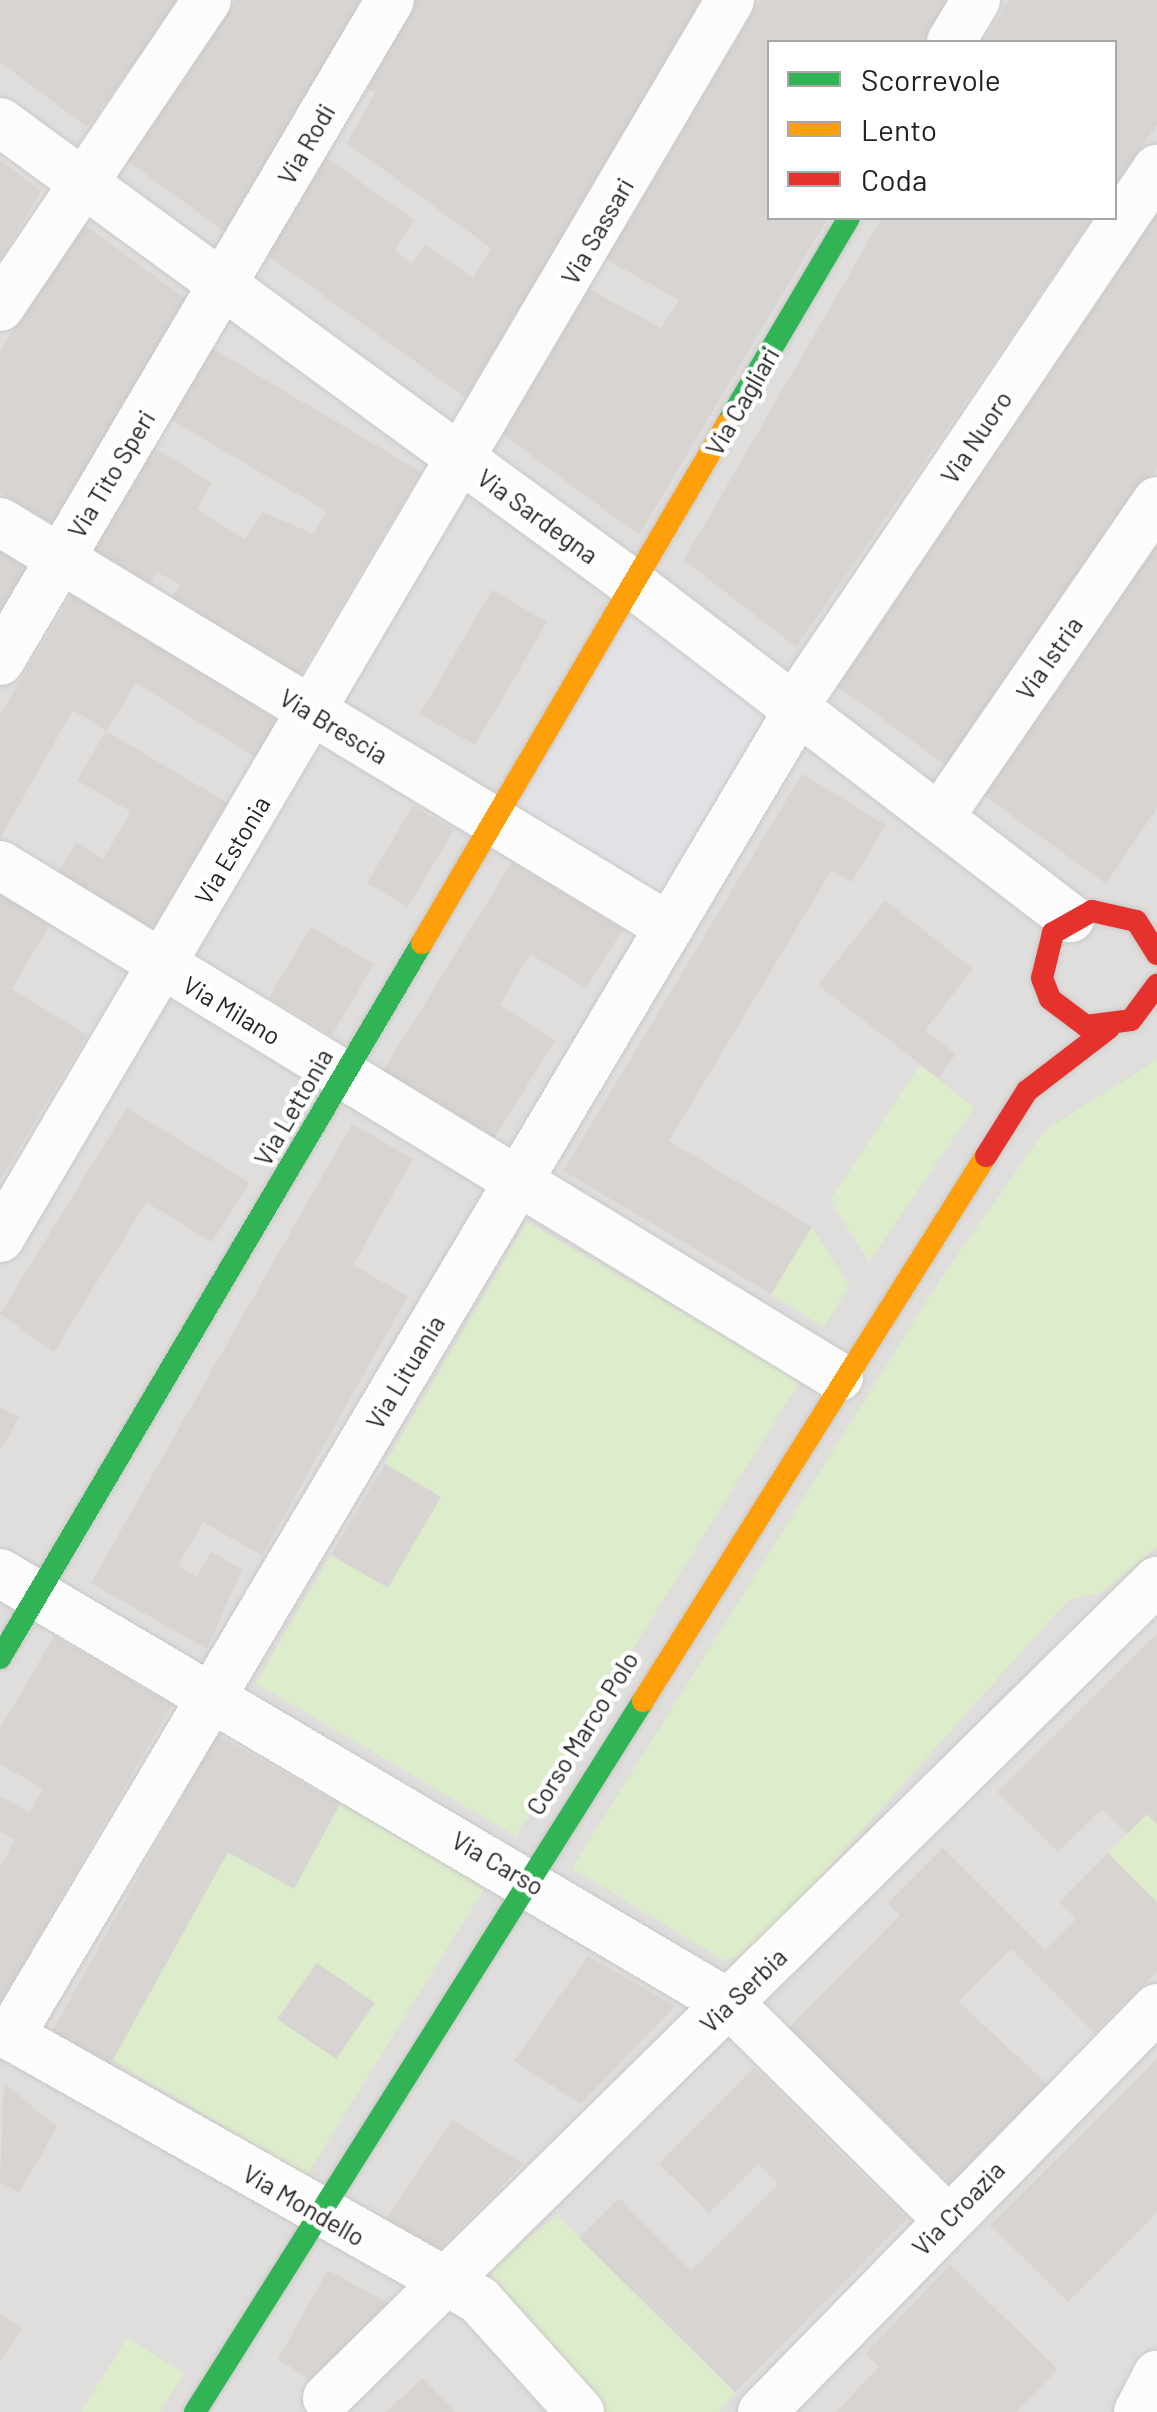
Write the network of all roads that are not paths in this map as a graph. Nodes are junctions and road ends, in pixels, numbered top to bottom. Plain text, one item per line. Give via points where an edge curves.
1 (207, 0) edge
2 (390, 0) edge
3 (730, 0) edge
4 (976, 0) edge
5 (953, 40) edge
6 (0, 122) edge
7 (1157, 169) edge
8 (78, 180) junction
9 (848, 220) edge
10 (222, 288) junction
11 (0, 307) edge
12 (463, 462) junction
13 (1157, 501) edge
14 (0, 522) edge
15 (60, 560) junction
16 (634, 584) junction
17 (0, 662) edge
18 (797, 707) junction
19 (314, 715) junction
20 (941, 815) junction
21 (493, 821) junction
22 (0, 864) edge
23 (1157, 893) edge
24 (1070, 918) junction
25 (1136, 921) junction
26 (670, 927) junction
27 (1157, 954) edge
28 (161, 966) junction
29 (1042, 978) junction
30 (1157, 986) edge
31 (1109, 1028) junction
32 (343, 1077) junction
33 (1027, 1091) junction
34 (517, 1184) junction
35 (0, 1238) edge
36 (839, 1377) junction
37 (1157, 1581) edge
38 (19, 1584) edge
39 (0, 1658) edge
40 (212, 1696) junction
41 (524, 1877) junction
42 (730, 2004) junction
43 (1157, 2008) edge
44 (5, 2033) edge
45 (317, 2212) junction
46 (947, 2219) junction
47 (438, 2283) junction
48 (1157, 2375) edge
49 (328, 2398) dead end
50 (195, 2412) edge
51 (580, 2412) edge
52 (762, 2412) edge
53 (1138, 2412) edge

1 - 8 street
2 - 10 street, Via Rodi
3 - 12 street, Via Sassari
4 - 5 street
6 - 8 street, Via Sardegna
7 - 18 street, Via Nuoro
8 - 10 street, Via Sardegna
8 - 11 street
9 - 16 street, Via Cagliari
10 - 12 street, Via Sardegna
10 - 15 street, Via Tito Speri
12 - 16 street, Via Sardegna
12 - 19 street, Via Estonia
13 - 20 street, Via Istria
14 - 15 street, Via Brescia
15 - 17 street, Via Tito Speri
15 - 19 street, Via Brescia
16 - 18 street, Via Sardegna
16 - 21 street, Via Lettonia
18 - 20 street, Via Sardegna
18 - 26 street, Via Lituania
19 - 21 street, Via Brescia
19 - 28 street, Via Estonia
20 - 24 street, Via Sardegna
21 - 26 street, Via Brescia
21 - 32 street, Via Lettonia
22 - 28 street, Via Milano
23 - 25 street
24 - 25 street via 1115,911
24 - 29 street via 1052,934
25 - 27 street
26 - 34 street, Via Lituania
28 - 32 street, Via Milano
28 - 35 street, Via Estonia
29 - 31 street via 1066,1016
29 - 33 street
30 - 31 street via 1131,1020
31 - 33 street
32 - 34 street, Via Milano
32 - 38 street, Via Lettonia
33 - 36 street, Corso Marco Polo
34 - 36 street, Via Milano
34 - 40 street, Via Lituania
36 - 41 street, Corso Marco Polo
37 - 42 street, Via Serbia
38 - 39 street, Via Lettonia
38 - 40 street, Via Carso
40 - 41 street, Via Carso
40 - 44 street, Via Lituania
41 - 42 street, Via Carso
41 - 45 street, Corso Marco Polo
42 - 46 street, Via Carso
42 - 47 street, Via Serbia
43 - 46 street, Via Croazia
44 - 45 street, Via Mondello
45 - 47 street, Via Mondello
45 - 50 street, Corso Marco Polo
46 - 52 street, Via Croazia
47 - 49 street, Via Serbia
47 - 51 street, Via Mondello via 479,2300
48 - 53 street

